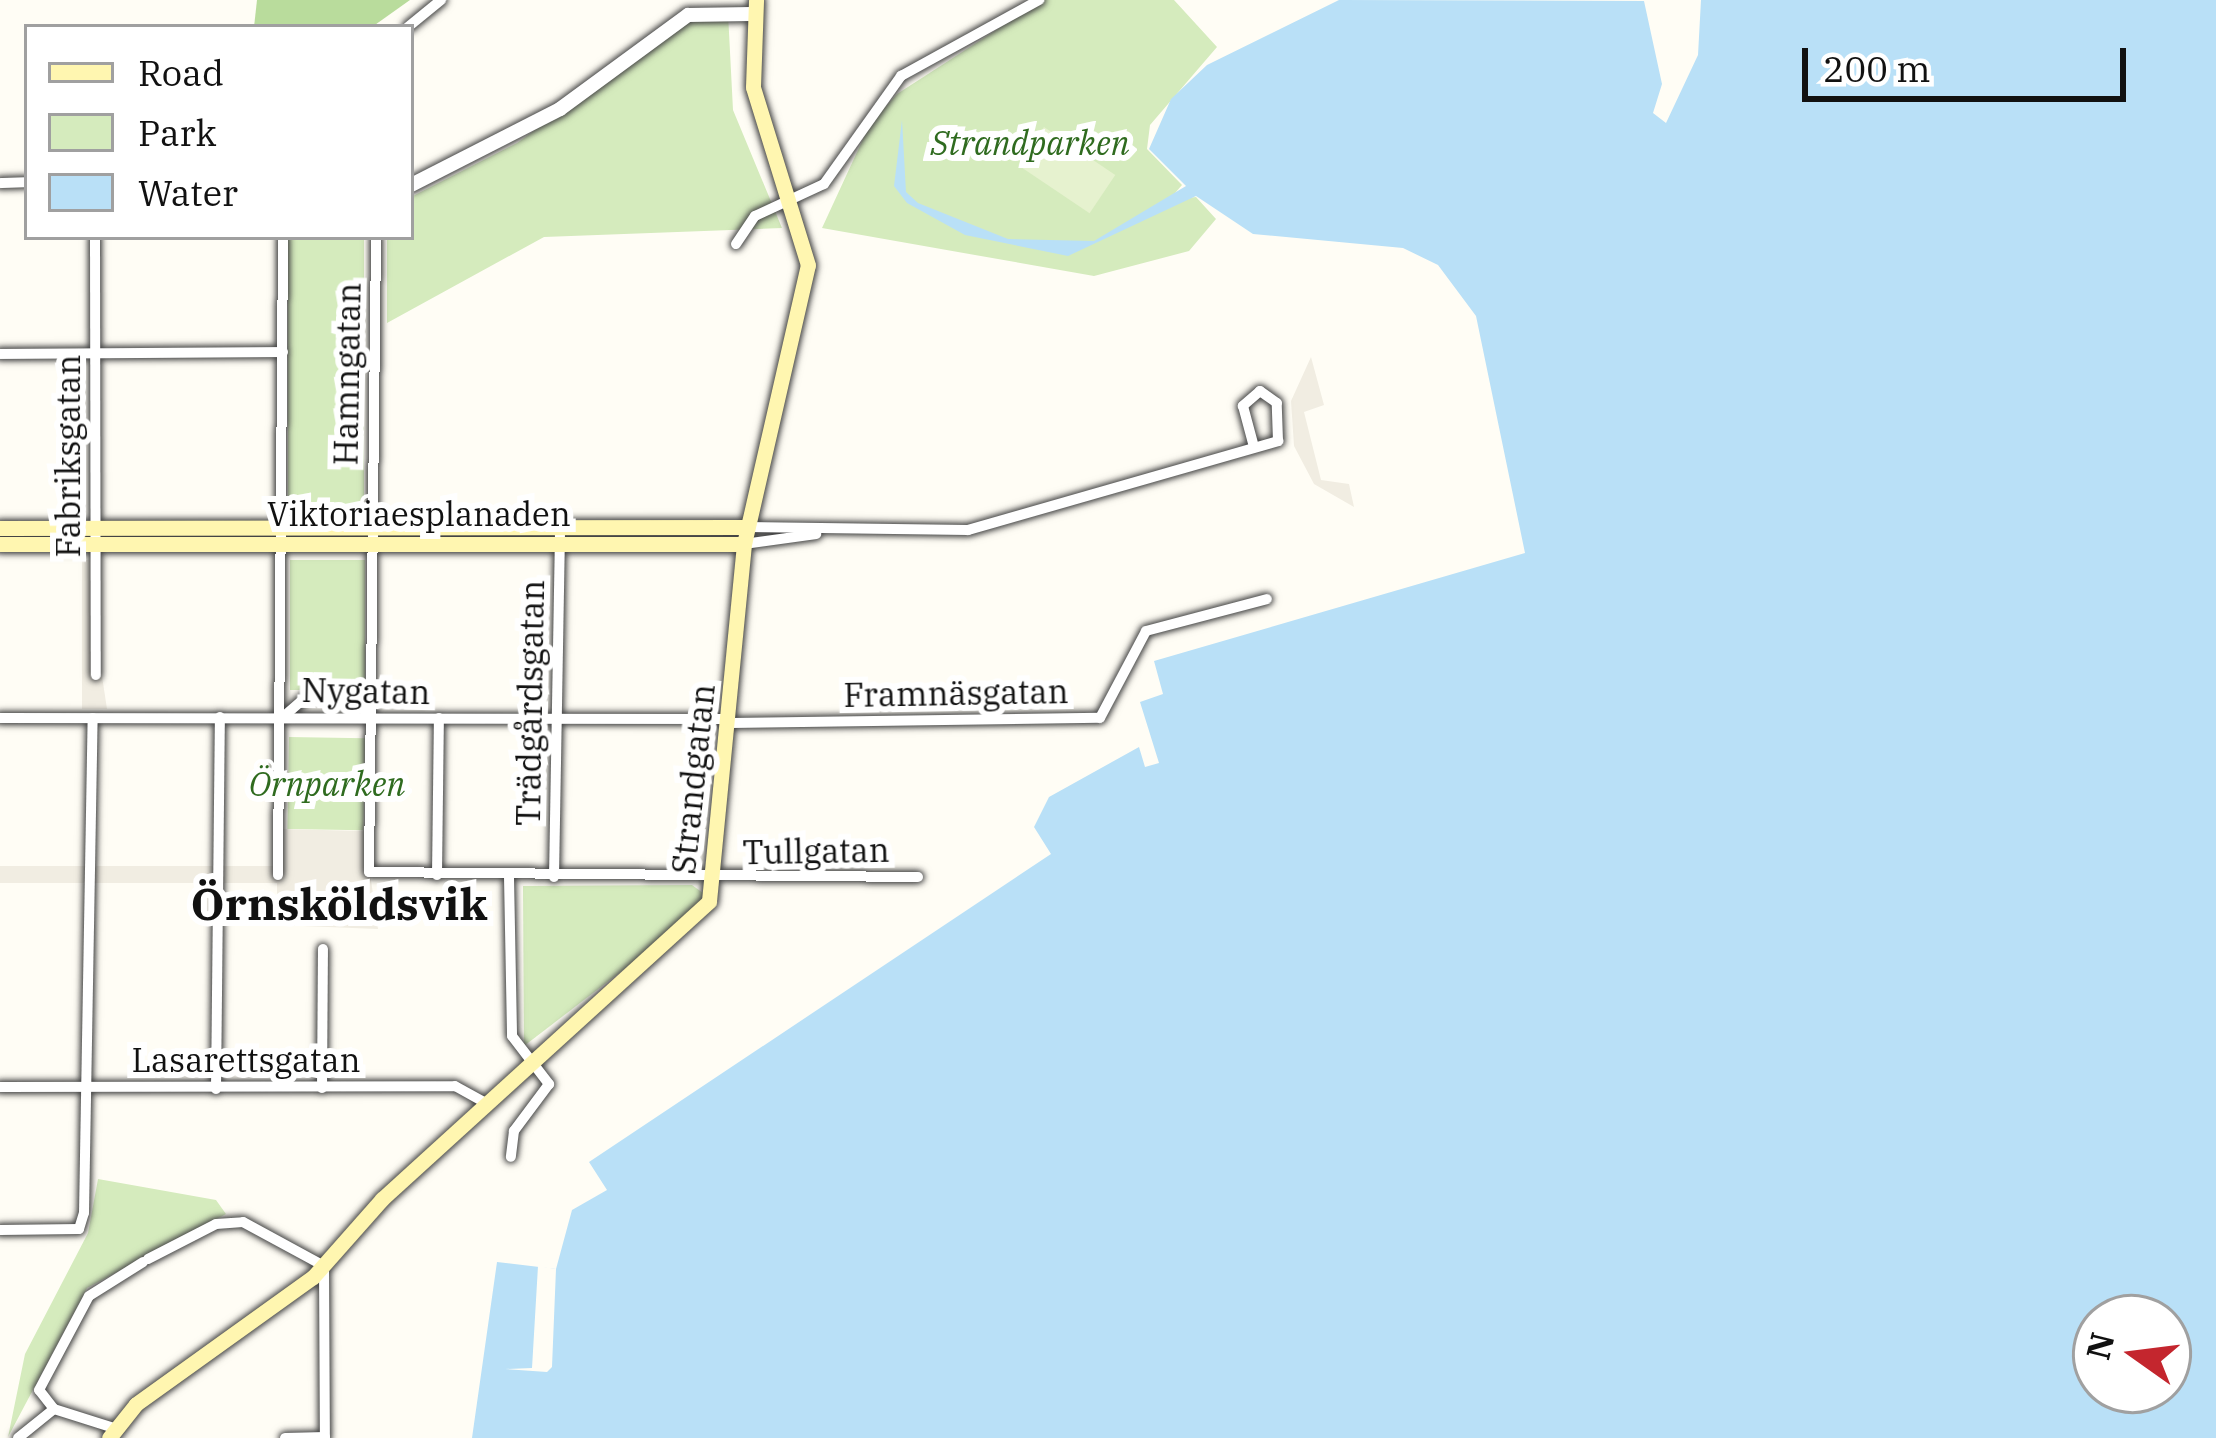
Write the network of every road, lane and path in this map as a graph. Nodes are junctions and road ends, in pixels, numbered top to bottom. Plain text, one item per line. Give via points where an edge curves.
1 (441, 0) edge
2 (1039, 0) edge
3 (753, 7) edge
4 (412, 24) edge
5 (414, 183) edge
6 (796, 199) junction
7 (95, 240) edge
8 (283, 240) edge
9 (376, 240) edge
10 (736, 244) dead end
11 (283, 352) junction
12 (0, 354) edge
13 (95, 356) junction
14 (1254, 447) junction
15 (0, 528) edge
16 (373, 535) junction
17 (560, 536) junction
18 (745, 536) junction
19 (95, 537) junction
20 (281, 538) junction
21 (0, 544) edge
22 (1268, 599) dead end
23 (96, 675) dead end
24 (220, 717) junction
25 (283, 717) junction
26 (370, 717) junction
27 (0, 718) edge
28 (93, 718) junction
29 (439, 718) junction
30 (558, 720) junction
31 (732, 721) junction
32 (369, 872) joint
33 (437, 874) junction
34 (278, 875) dead end
35 (509, 877) junction
36 (554, 877) junction
37 (918, 877) dead end
38 (707, 878) junction
39 (322, 949) dead end
40 (528, 1061) junction
41 (91, 1086) junction
42 (0, 1087) edge
43 (322, 1088) junction
44 (216, 1089) junction
45 (488, 1104) junction
46 (511, 1157) dead end
47 (0, 1230) edge
48 (324, 1266) junction
49 (54, 1409) junction
50 (111, 1433) edge
51 (325, 1437) edge
52 (18, 1438) edge
53 (285, 1438) edge

1 - 4 street
2 - 6 street via 901,76 829,178
3 - 5 street via 688,15 560,109
3 - 6 main road, Strandgatan via 752,87
6 - 10 street via 755,216
6 - 18 main road, Strandgatan via 804,299
7 - 13 street, Fabriksgatan
8 - 11 street
9 - 16 street, Hamngatan
11 - 13 street
11 - 20 street
12 - 13 street
13 - 19 street, Fabriksgatan
14 - 14 street via 1243,406 1260,391 1277,403 1278,441
14 - 18 street, Viktoriaesplanaden via 968,530
15 - 19 main road, Viktoriaesplanaden
16 - 17 main road, Viktoriaesplanaden
16 - 20 main road, Viktoriaesplanaden
16 - 26 street, Hamngatan
17 - 18 main road, Viktoriaesplanaden
17 - 30 street, Trädgårdsgatan
18 - 31 main road, Strandgatan
19 - 20 main road, Viktoriaesplanaden
19 - 21 main road, Viktoriaesplanaden
19 - 23 street, Fabriksgatan
20 - 25 street
22 - 31 street, Framnäsgatan via 1146,632 1100,718
24 - 25 street, Nygatan
24 - 28 street, Nygatan
24 - 44 street
25 - 26 street, Nygatan
25 - 26 street via 307,697 352,698
25 - 34 street
26 - 29 street, Nygatan
26 - 32 street, Hamngatan
27 - 28 street, Nygatan
28 - 41 street
29 - 30 street, Nygatan
29 - 33 street
30 - 31 street, Nygatan
30 - 36 street, Trädgårdsgatan
31 - 38 main road, Strandgatan
32 - 33 street, Tullgatan
33 - 35 street, Tullgatan
35 - 36 street, Tullgatan
35 - 40 street via 512,1036
36 - 38 street, Tullgatan
37 - 38 street, Tullgatan
38 - 40 main road, Strandgatan via 687,931
39 - 43 street
40 - 45 main road, Strandgatan
40 - 46 street via 549,1088 514,1131
41 - 42 street, Lasarettsgatan
41 - 44 street, Lasarettsgatan
41 - 47 street via 79,1229
43 - 44 street, Lasarettsgatan
43 - 45 street, Lasarettsgatan via 455,1087
45 - 48 main road, Strandgatan
48 - 49 street via 243,1222 216,1224 146,1260 89,1296 41,1382
48 - 50 main road, Strandgatan
48 - 51 street
49 - 50 street
49 - 52 street
51 - 53 street

